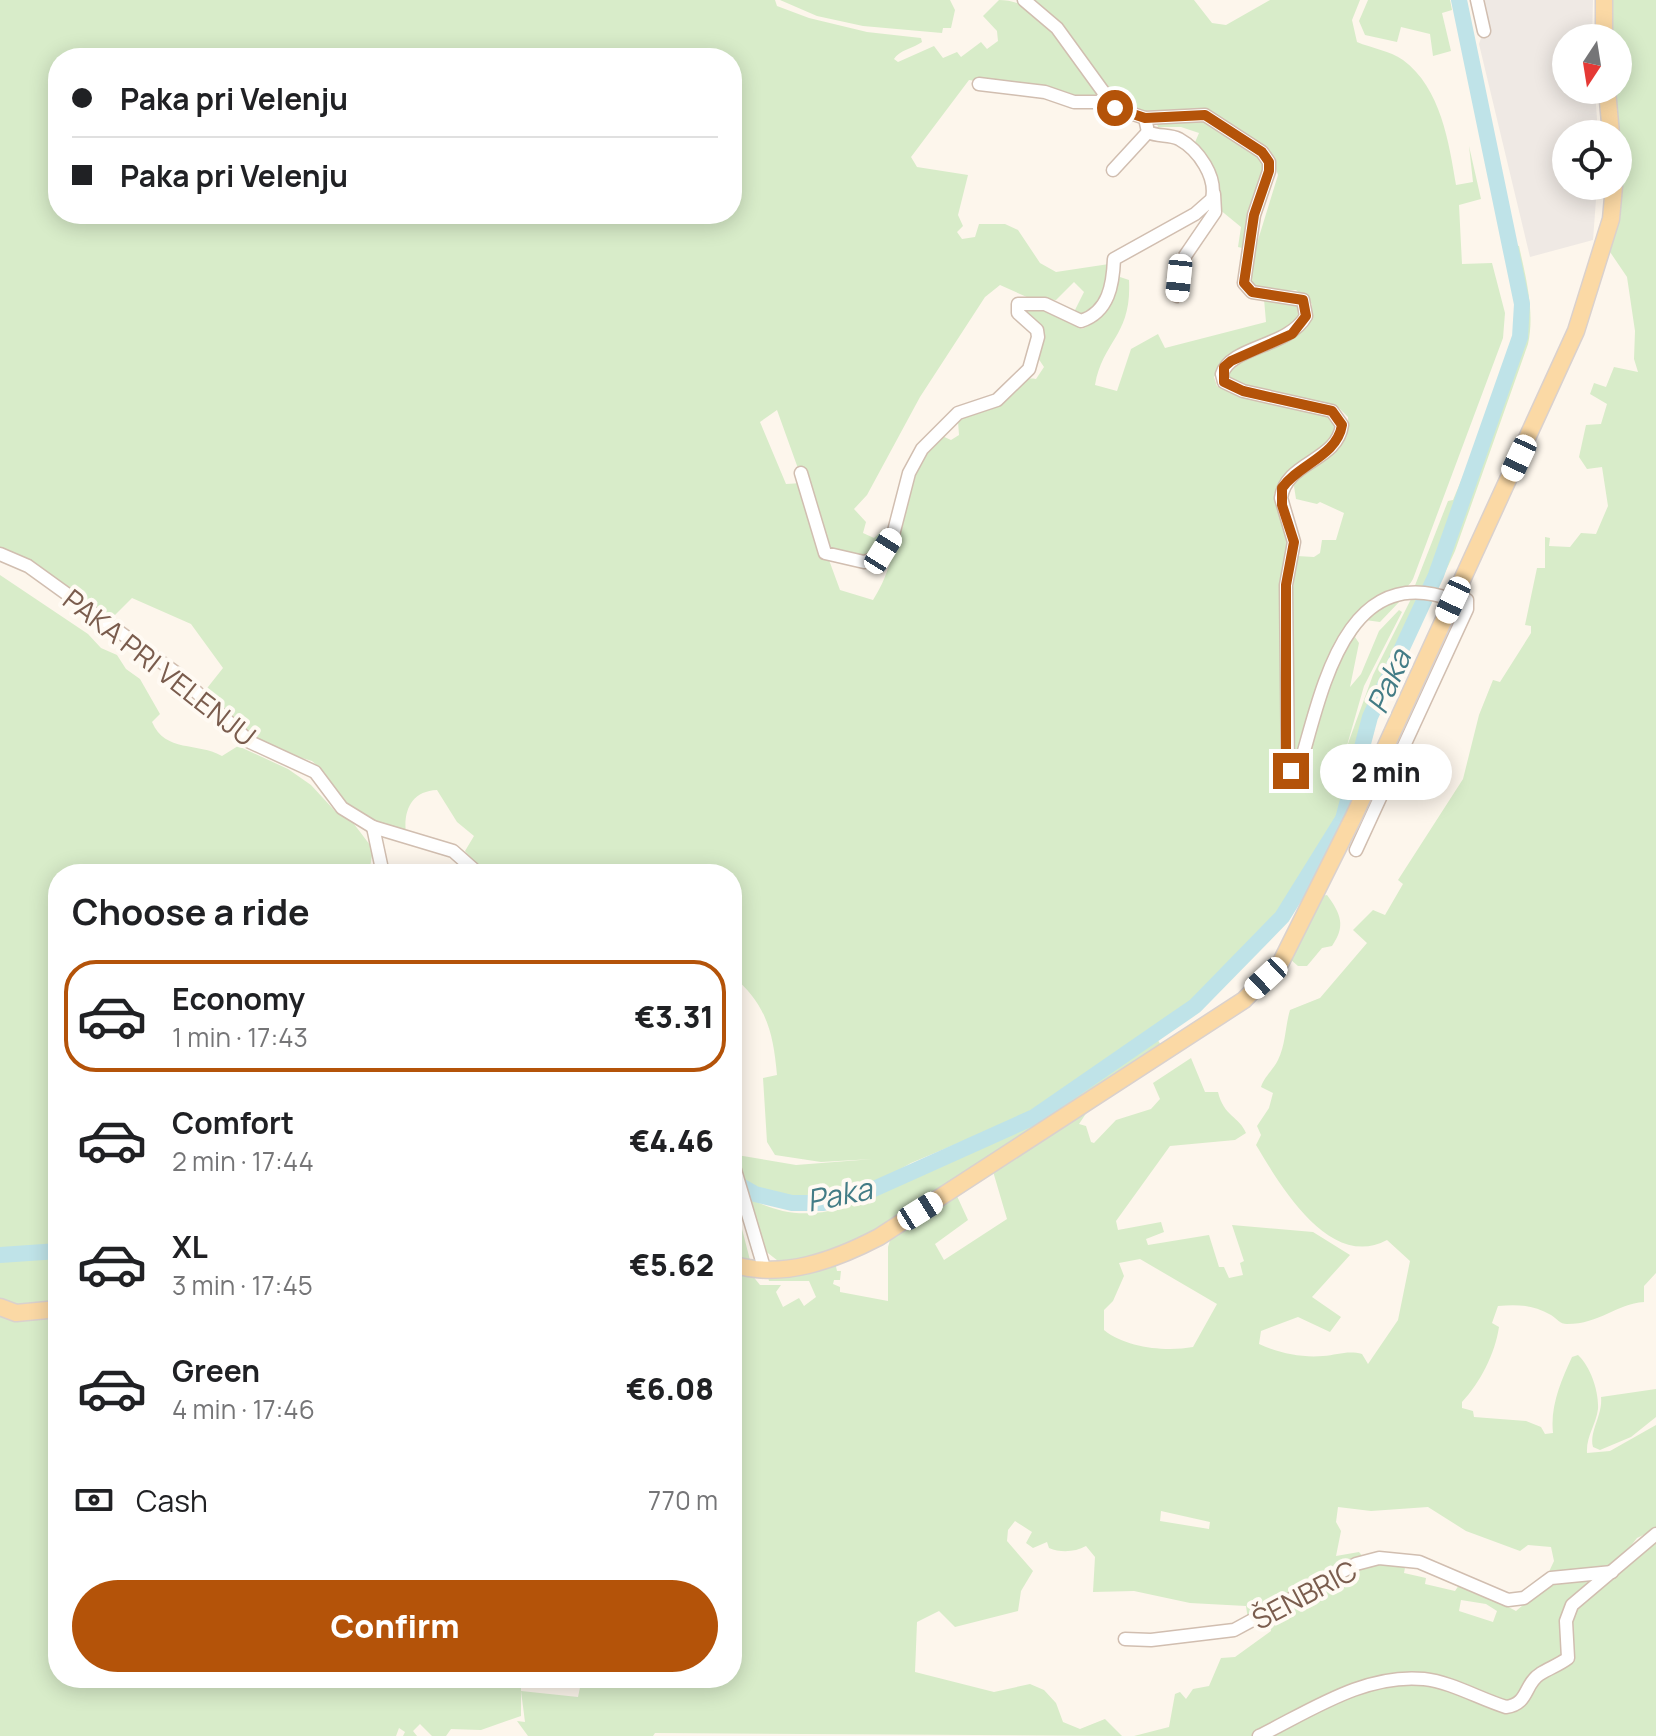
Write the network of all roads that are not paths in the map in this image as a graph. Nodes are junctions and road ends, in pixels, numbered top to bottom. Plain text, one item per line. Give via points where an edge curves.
1 (1024, 0) edge
2 (1477, 0) edge
3 (1604, 0) edge
4 (1604, 24) edge
5 (1484, 31) dead end
6 (979, 84) dead end
7 (1108, 102) junction
8 (1145, 118) junction
9 (1148, 132) junction
10 (1113, 170) dead end
11 (1214, 190) junction
12 (1613, 200) edge
13 (1177, 296) dead end
14 (801, 473) dead end
15 (0, 554) edge
16 (1449, 597) junction
17 (373, 827) junction
18 (1356, 850) dead end
19 (381, 864) edge
20 (468, 864) edge
21 (742, 1200) edge
22 (742, 1266) edge
23 (765, 1271) junction
24 (0, 1307) edge
25 (48, 1310) edge
26 (1656, 1534) edge
27 (1612, 1572) junction
28 (1125, 1639) dead end
29 (1259, 1736) edge

1 - 7 street via 1057,28
2 - 5 street
3 - 4 main road
6 - 7 street via 1027,88 1074,102
7 - 8 street via 1123,113
8 - 9 street
8 - 16 street via 1205,115 1269,162 1244,283 1252,292 1296,296 1303,300 1306,316 1292,334 1231,361 1224,367 1224,382 1332,411 1342,425 1335,445 1299,469 1282,488 1294,542 1286,585 1288,770 1296,772 1300,765 1349,628 1371,606 1412,594
9 - 10 street
9 - 11 street via 1182,140 1204,165
11 - 13 street via 1215,212 1185,256
11 - 14 street via 1212,199 1195,214 1114,259 1106,302 1090,318 1081,321 1045,304 1018,304 1018,313 1037,330 1029,369 997,400 958,413 922,449 909,473 893,535 877,558 864,562 825,553
12 - 16 main road via 1576,331
15 - 17 street, PAKA PRI VELENJU via 28,566 175,672 250,742 304,764 326,783 342,808
16 - 18 street via 1467,600 1467,609
16 - 23 main road via 1320,886 1290,946 1266,978 1224,1013 879,1237 829,1259
17 - 19 street
17 - 20 street, PAKA PRI VELENJU via 453,851
21 - 23 street
22 - 23 main road
24 - 25 main road via 16,1313
26 - 27 street
27 - 28 street, ŠENBRIC via 1551,1578 1524,1598 1508,1600 1419,1562 1379,1558 1356,1564 1234,1630
27 - 29 street via 1572,1605 1566,1621 1568,1658 1537,1675 1516,1706 1427,1679 1392,1679 1358,1687

